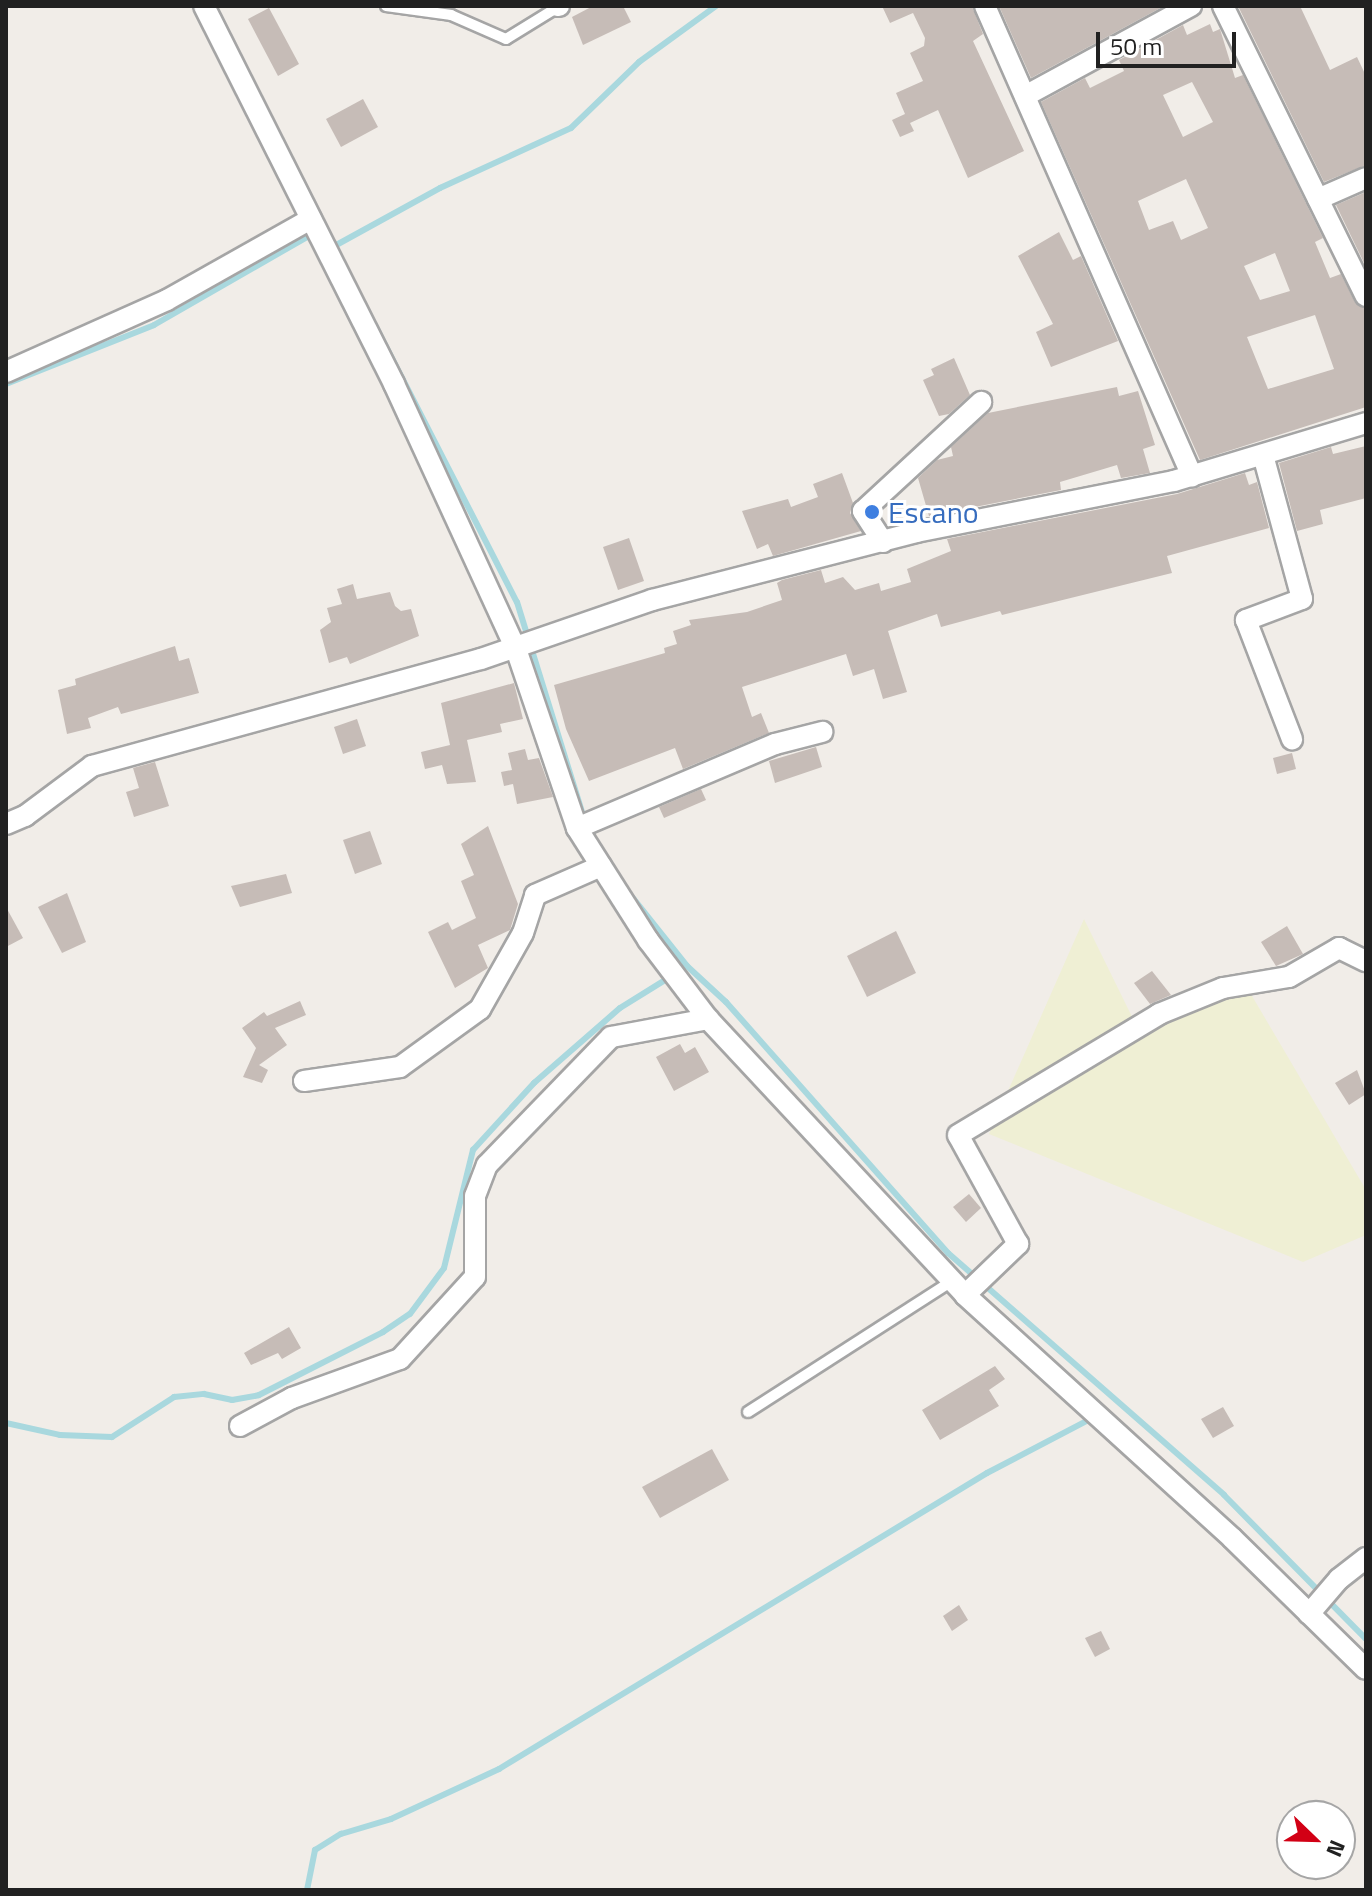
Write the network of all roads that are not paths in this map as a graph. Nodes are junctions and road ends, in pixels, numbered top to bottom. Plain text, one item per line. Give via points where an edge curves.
1 (204, 6) edge
2 (386, 6) edge
3 (558, 6) edge
4 (985, 6) edge
5 (1191, 6) edge
6 (1223, 6) edge
7 (1025, 96) junction
8 (1366, 178) edge
9 (1318, 199) junction
10 (311, 219) junction
11 (1366, 296) edge
12 (6, 372) edge
13 (981, 402) dead end
14 (1366, 423) edge
15 (1263, 455) junction
16 (1192, 476) junction
17 (883, 542) junction
18 (516, 649) junction
19 (822, 732) dead end
20 (1292, 739) dead end
21 (6, 824) edge
22 (577, 828) junction
23 (601, 866) junction
24 (1366, 961) edge
25 (708, 1019) junction
26 (304, 1081) dead end
27 (958, 1288) junction
28 (748, 1412) dead end
29 (240, 1426) dead end
30 (1366, 1558) edge
31 (1309, 1614) junction
32 (1366, 1669) edge

1 - 10 street
2 - 3 lane via 451,15 506,39
4 - 7 street
5 - 7 street
6 - 9 street
7 - 16 street
8 - 9 street
9 - 11 street
10 - 12 street via 167,300
10 - 18 street
13 - 17 street via 863,511
14 - 15 street
15 - 16 street
15 - 20 street via 1302,599 1246,620
16 - 17 street
17 - 18 street via 652,600
18 - 21 street via 92,766
18 - 22 street
19 - 22 street via 775,744
22 - 23 street
23 - 25 street
23 - 26 street via 535,895 523,933 480,1009 400,1067
24 - 27 street via 1339,948 1289,977 1223,988 1159,1014 958,1135 1018,1244
25 - 27 street
25 - 29 street via 611,1037 487,1165 475,1196 475,1277 400,1359 292,1398
27 - 28 lane
27 - 31 street
30 - 31 street
31 - 32 street

